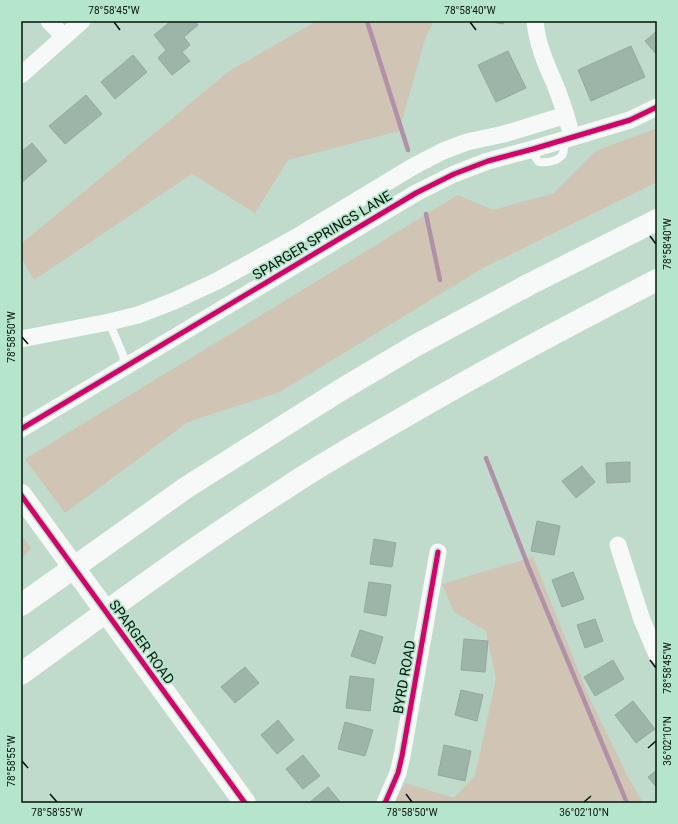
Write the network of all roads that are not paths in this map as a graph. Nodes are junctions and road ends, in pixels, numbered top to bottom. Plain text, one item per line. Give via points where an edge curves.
1 (49, 21) edge
2 (82, 21) edge
3 (535, 21) edge
4 (64, 37) junction
5 (21, 75) edge
6 (657, 107) edge
7 (566, 116) junction
8 (568, 139) junction
9 (657, 220) edge
10 (657, 280) edge
11 (109, 322) junction
12 (21, 339) edge
13 (125, 367) junction
14 (21, 429) edge
15 (21, 495) edge
16 (618, 545) dead end
17 (438, 552) dead end
18 (21, 605) edge
19 (657, 655) edge
20 (21, 674) edge
21 (245, 803) edge
22 (385, 803) edge

1 - 4 street
2 - 4 street
3 - 7 street via 536,36 543,60
4 - 5 street
6 - 8 street, SPARGER SPRINGS LANE via 630,120
7 - 8 street
7 - 11 street, SPARGER SPRINGS LANE via 467,142 443,151 217,281 138,315
8 - 13 street, SPARGER SPRINGS LANE via 488,161 416,193
9 - 18 main road via 530,284 413,347 339,391 188,487
10 - 20 main road via 499,362 286,488 147,582
11 - 12 street, SPARGER SPRINGS LANE
11 - 13 lane via 123,355
13 - 14 street, SPARGER SPRINGS LANE
15 - 21 main road, SPARGER ROAD
16 - 19 street via 642,620
17 - 22 street, BYRD ROAD via 402,756 398,773

